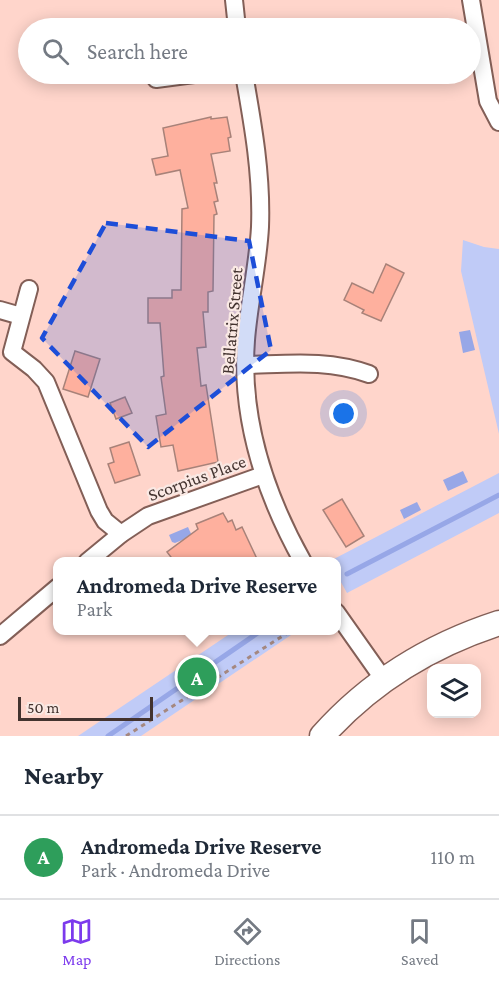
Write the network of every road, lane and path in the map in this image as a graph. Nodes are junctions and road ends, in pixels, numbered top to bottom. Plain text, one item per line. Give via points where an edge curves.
1 (234, 0) edge
2 (471, 0) edge
3 (236, 18) edge
4 (474, 18) edge
5 (481, 59) edge
6 (246, 84) edge
7 (499, 122) edge
8 (29, 290) dead end
9 (0, 310) edge
10 (21, 316) junction
11 (246, 365) junction
12 (369, 374) dead end
13 (263, 475) junction
14 (121, 534) junction
15 (92, 557) edge
16 (301, 557) edge
17 (53, 590) edge
18 (341, 619) edge
19 (499, 622) edge
20 (284, 635) edge
21 (0, 636) edge
22 (384, 680) junction
23 (126, 736) edge
24 (322, 736) edge

1 - 3 street
2 - 4 street
5 - 7 street via 488,101
6 - 11 street, Bellatrix Street via 258,160 260,209
8 - 10 street
9 - 10 street
10 - 14 street via 12,352 46,382 99,511
11 - 12 street via 328,363
11 - 13 street, Bellatrix Street via 248,410
13 - 14 street, Scorpius Place via 155,513
13 - 16 street, Bellatrix Street
14 - 15 street, Scorpius Place
17 - 21 street
18 - 22 street
19 - 22 street via 431,651
20 - 23 path
22 - 24 street

